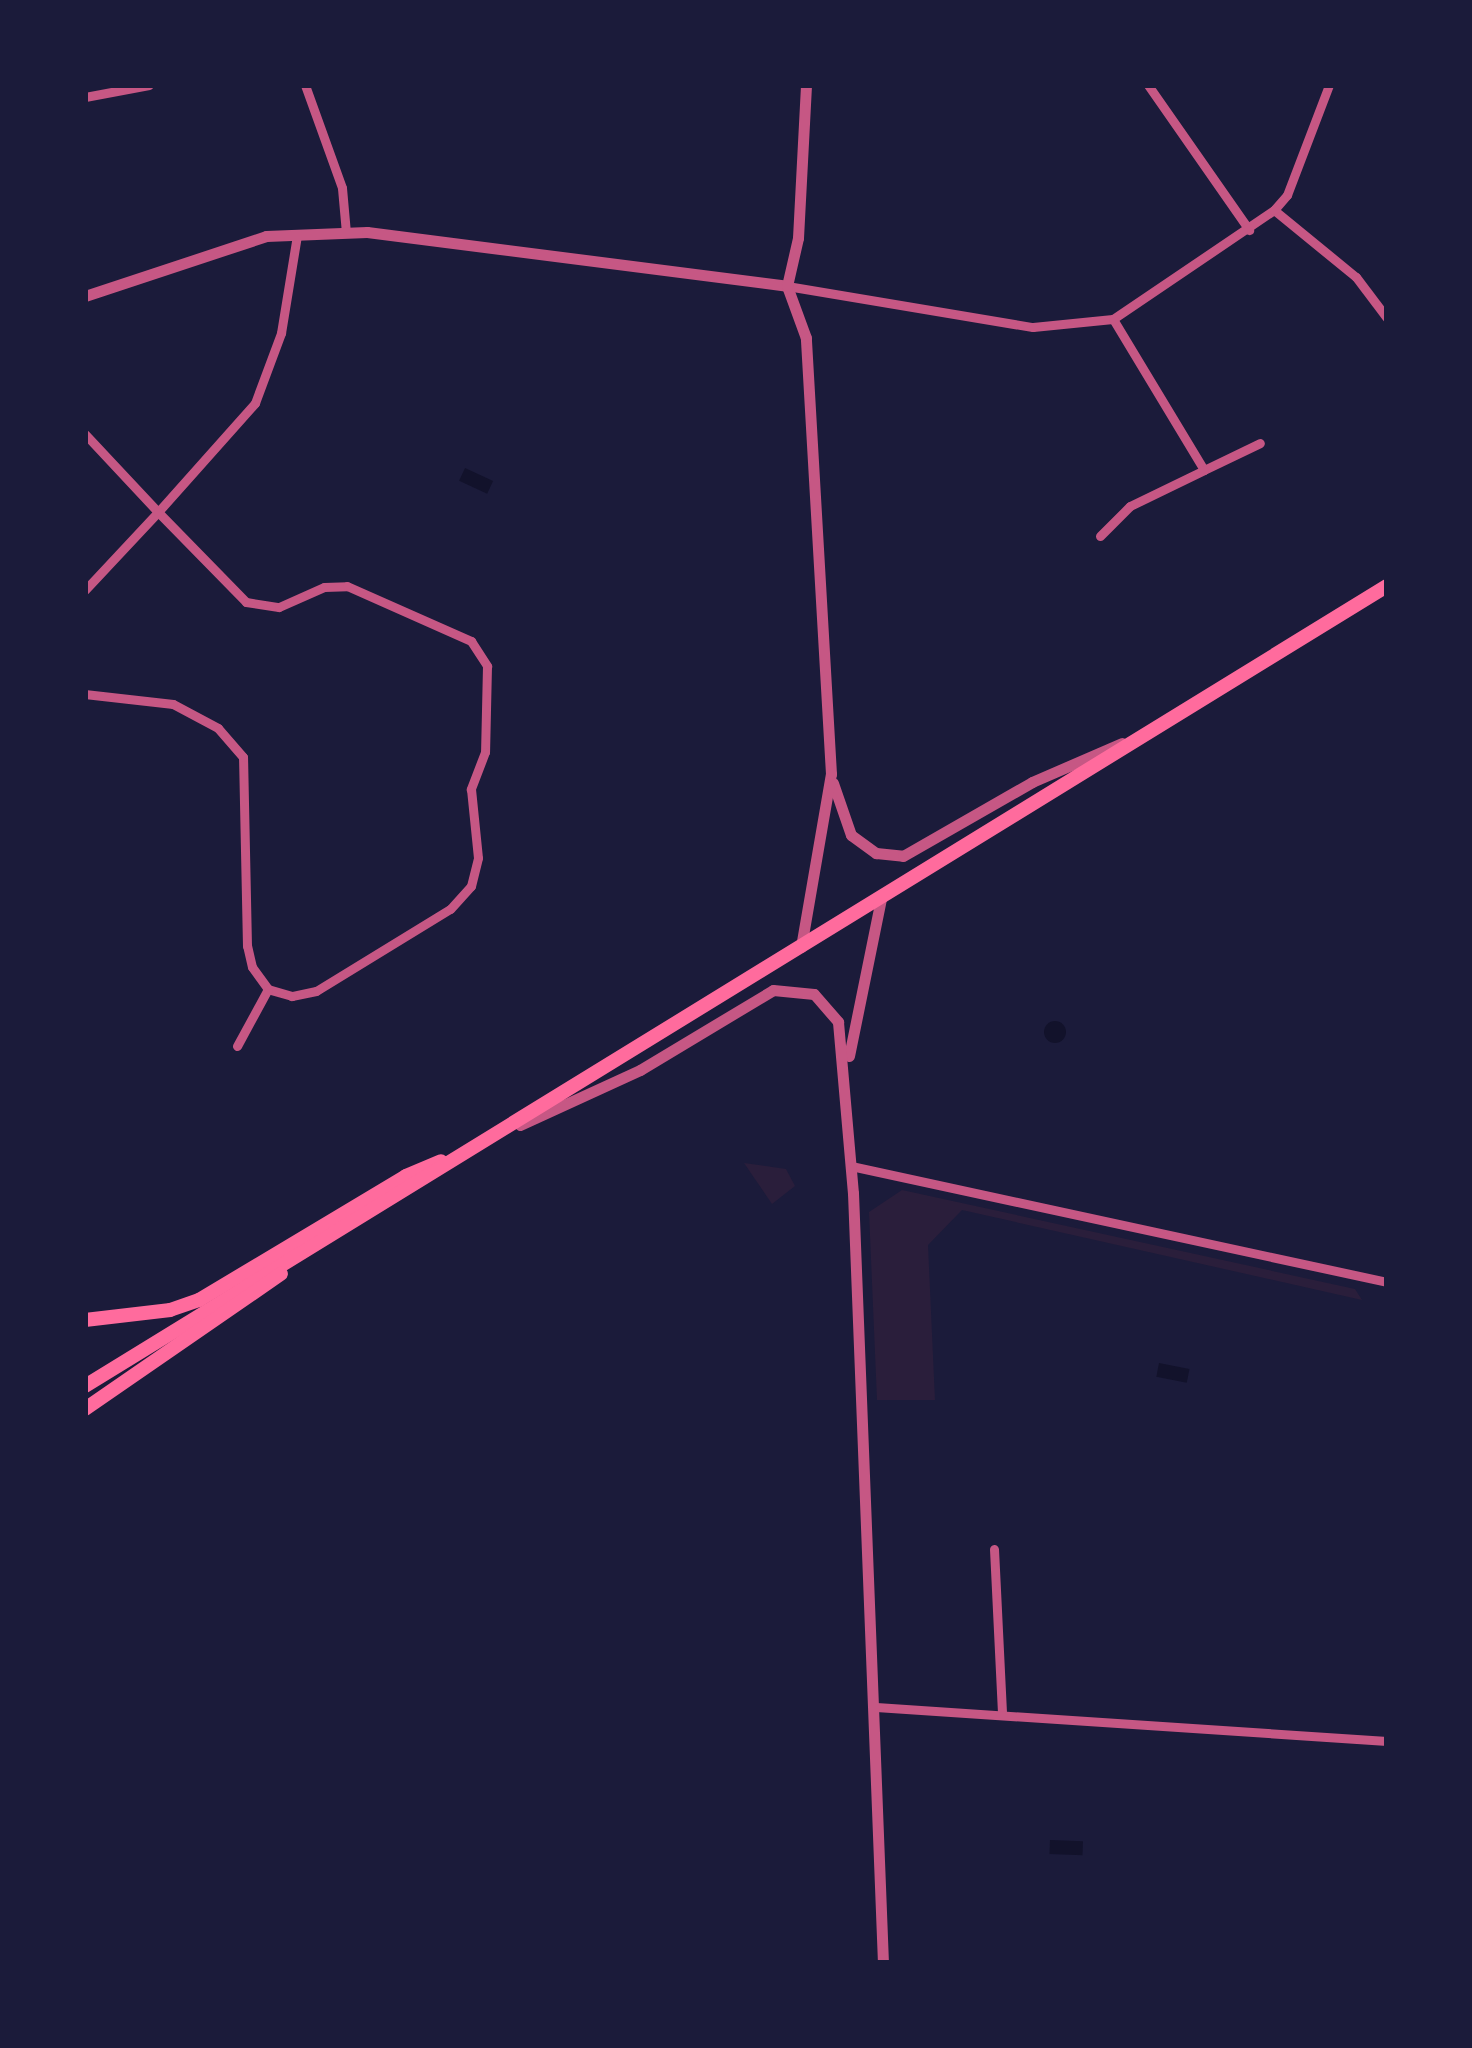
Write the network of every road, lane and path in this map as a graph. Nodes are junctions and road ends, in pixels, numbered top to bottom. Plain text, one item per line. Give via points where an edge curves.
1 (149, 85) edge
2 (305, 85) edge
3 (806, 85) edge
4 (1148, 85) edge
5 (1329, 85) edge
6 (85, 98) edge
7 (1274, 210) junction
8 (1249, 230) junction
9 (346, 233) junction
10 (296, 234) junction
11 (787, 286) junction
12 (85, 296) edge
13 (1387, 318) edge
14 (1113, 319) junction
15 (85, 434) edge
16 (1260, 443) dead end
17 (1204, 470) junction
18 (158, 512) junction
19 (1100, 536) dead end
20 (1387, 586) edge
21 (85, 590) edge
22 (85, 694) edge
23 (1156, 728) junction
24 (830, 774) junction
25 (881, 899) junction
26 (801, 946) junction
27 (268, 989) junction
28 (237, 1046) dead end
29 (847, 1065) junction
30 (507, 1131) junction
31 (479, 1146) junction
32 (851, 1166) junction
33 (302, 1254) junction
34 (1387, 1282) edge
35 (85, 1320) edge
36 (85, 1386) edge
37 (85, 1409) edge
38 (994, 1548) dead end
39 (876, 1707) junction
40 (1002, 1714) junction
41 (1387, 1742) edge
42 (883, 1963) edge

1 - 6 street
2 - 9 street via 342,188
3 - 11 street via 798,238
4 - 8 street
5 - 7 street via 1287,195
7 - 8 street
7 - 13 street via 1356,277
8 - 14 street
9 - 10 street
9 - 11 street
10 - 12 street via 231,244
10 - 18 street via 280,333 255,403
11 - 14 street via 1033,328
11 - 24 street via 806,338
14 - 17 street
15 - 18 street
16 - 17 street
17 - 19 street via 1130,506
18 - 21 street
18 - 27 street via 246,602 280,607 324,587 347,586 470,641 487,666 485,752 472,789 478,858 471,886 450,909 316,991 292,996
20 - 23 main road
22 - 27 street via 173,704 218,728 243,757 248,946 252,967
23 - 24 street via 1032,782 903,856 876,853 851,835
23 - 25 main road
24 - 26 street
25 - 26 main road
25 - 29 street
26 - 30 main road
27 - 28 street
29 - 30 street via 838,1022 825,1003 802,989 773,990 640,1070
29 - 32 street
30 - 31 main road
31 - 33 main road
31 - 35 main road via 406,1176 185,1306
32 - 34 street
32 - 39 street
33 - 36 main road
33 - 37 main road via 263,1291
38 - 40 street
39 - 40 street
39 - 42 street
40 - 41 street

